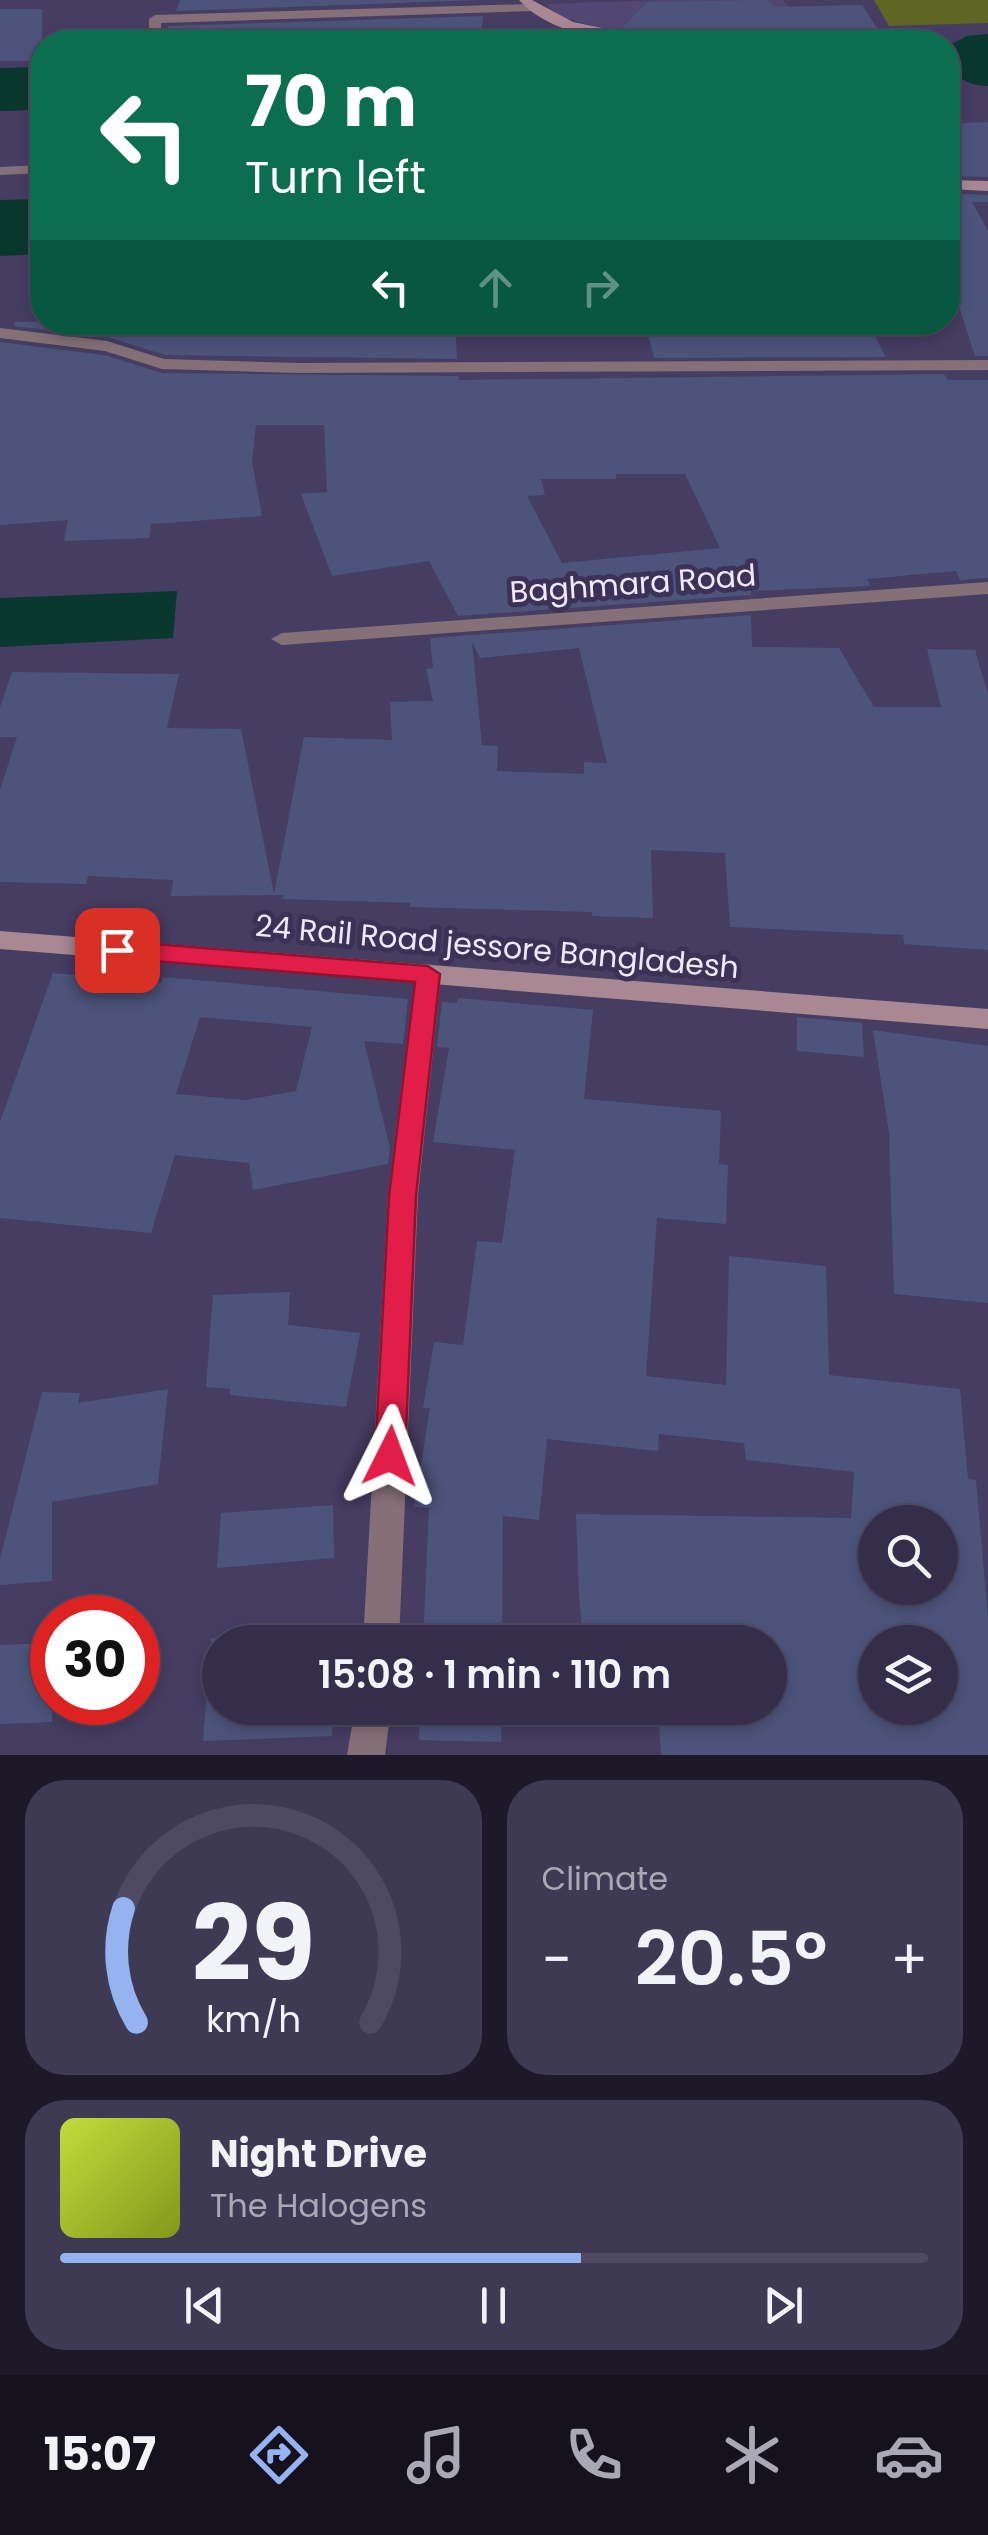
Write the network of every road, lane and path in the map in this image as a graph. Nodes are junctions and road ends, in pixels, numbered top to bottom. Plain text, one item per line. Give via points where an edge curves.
1 (528, 4) edge
2 (155, 30) edge
3 (598, 30) edge
4 (30, 170) edge
5 (0, 171) edge
6 (960, 185) edge
7 (988, 186) edge
8 (0, 333) edge
9 (988, 365) edge
10 (988, 588) edge
11 (282, 639) dead end
12 (0, 940) edge
13 (428, 974) junction
14 (988, 1019) edge
15 (382, 1625) edge
16 (370, 1725) edge
17 (366, 1755) edge

1 - 2 street via 155,20
1 - 3 street
4 - 5 street
6 - 7 street
8 - 9 street via 107,346 162,364
10 - 11 street, Baghmara Road
12 - 13 street, 24 Rail Road jessore Bangladesh
13 - 14 street, 24 Rail Road jessore Bangladesh
13 - 15 street via 403,1196
16 - 17 street

